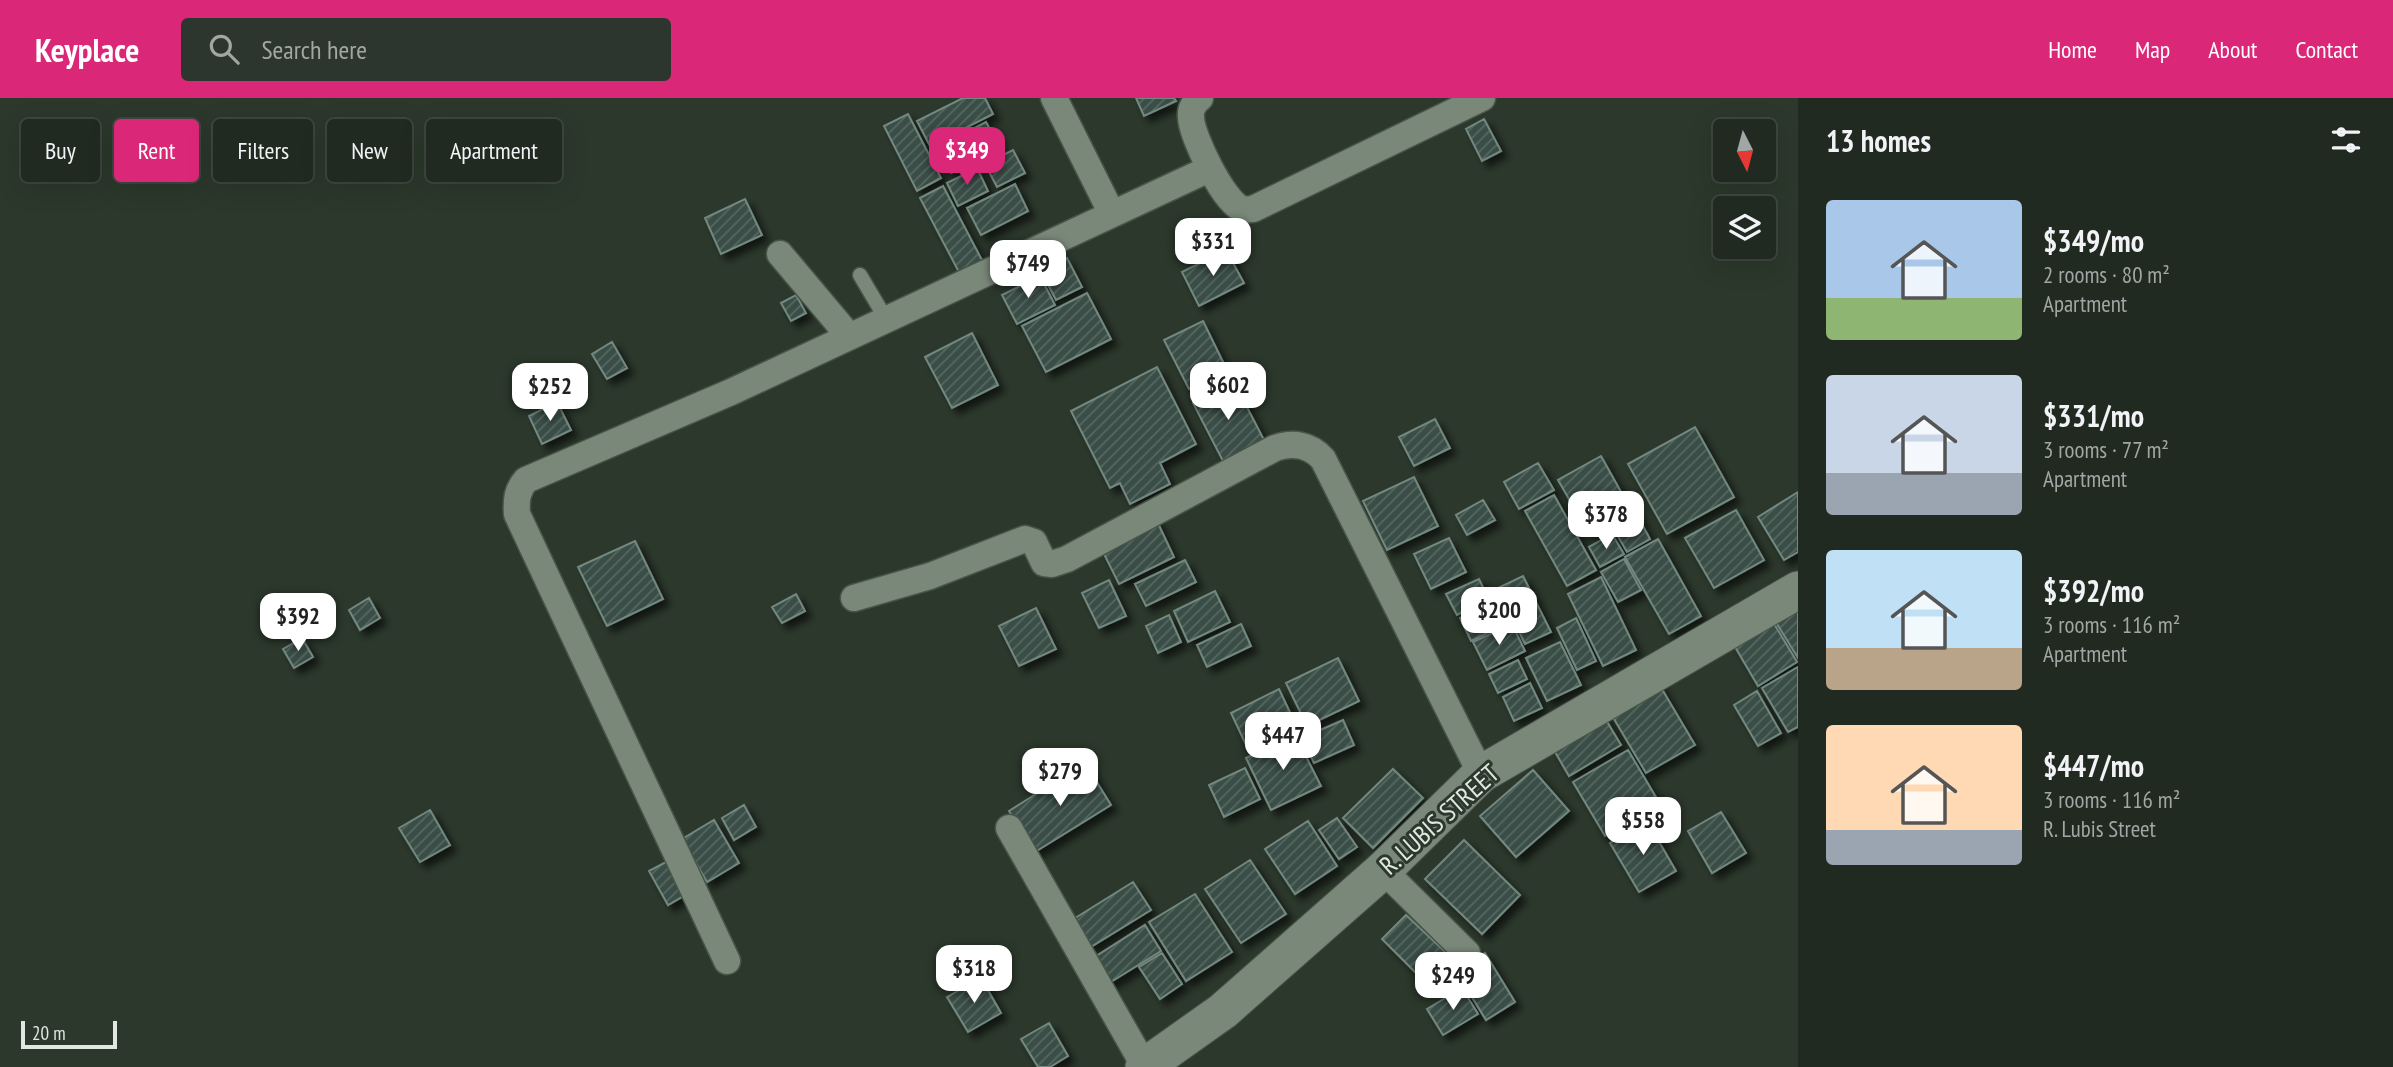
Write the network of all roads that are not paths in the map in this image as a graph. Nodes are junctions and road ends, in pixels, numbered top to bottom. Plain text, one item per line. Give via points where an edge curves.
1 (1054, 98) edge
2 (1200, 98) edge
3 (1482, 98) edge
4 (1209, 169) junction
5 (1112, 214) junction
6 (780, 254) dead end
7 (860, 275) dead end
8 (886, 319) junction
9 (849, 336) junction
10 (1798, 590) edge
11 (854, 598) dead end
12 (1482, 774) junction
13 (1009, 828) dead end
14 (1383, 870) junction
15 (1466, 953) dead end
16 (727, 961) dead end
17 (1144, 1067) edge

1 - 5 street
2 - 4 street via 1192,108 1191,123
3 - 4 street via 1253,209 1240,209
4 - 5 street
5 - 8 street
6 - 9 street
7 - 8 lane
8 - 9 street
9 - 16 street via 526,480 517,493 517,514
10 - 12 street, R. LUBIS STREET
11 - 12 street via 930,576 1025,539 1034,542 1044,562 1067,559 1275,448 1304,445 1323,459
12 - 14 street, R. LUBIS STREET
13 - 17 street
14 - 15 street
14 - 17 street, R. LUBIS STREET via 1223,1011

